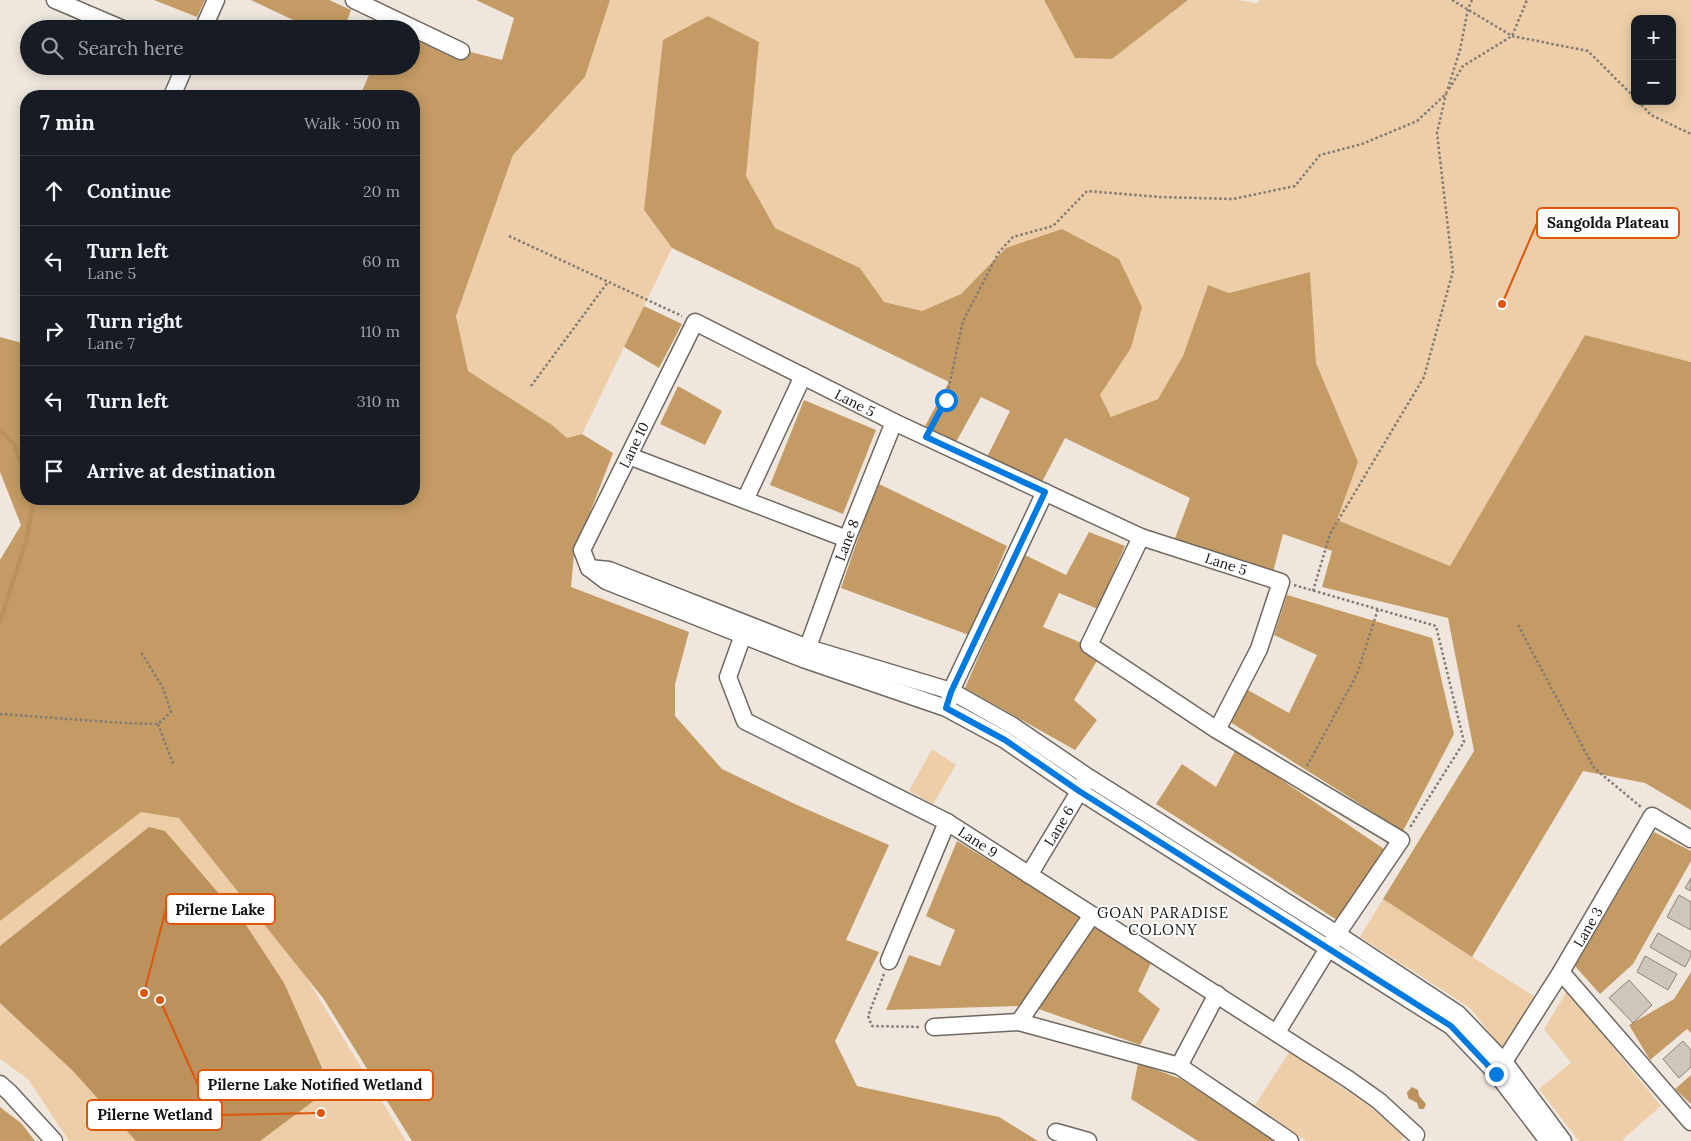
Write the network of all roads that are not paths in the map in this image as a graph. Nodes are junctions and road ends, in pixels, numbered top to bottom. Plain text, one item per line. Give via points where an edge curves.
1 (55, 0) edge
2 (216, 0) edge
3 (354, 0) edge
4 (102, 20) edge
5 (207, 20) edge
6 (396, 20) edge
7 (420, 31) edge
8 (461, 51) dead end
9 (181, 75) edge
10 (175, 90) edge
11 (695, 322) joint
12 (803, 376) junction
13 (894, 422) junction
14 (629, 456) junction
15 (1045, 492) junction
16 (745, 500) junction
17 (1141, 537) junction
18 (847, 539) junction
19 (589, 568) junction
20 (742, 635) junction
21 (806, 654) junction
22 (951, 692) junction
23 (946, 708) junction
24 (1217, 730) junction
25 (1088, 777) junction
26 (1079, 791) junction
27 (947, 822) junction
28 (1691, 839) edge
29 (1029, 874) junction
30 (1092, 915) junction
31 (1333, 941) junction
32 (889, 961) road end
33 (1561, 972) junction
34 (1218, 994) junction
35 (1019, 1022) junction
36 (934, 1027) road end
37 (1277, 1032) junction
38 (1178, 1066) junction
39 (1500, 1068) junction
40 (0, 1084) edge
41 (1691, 1122) edge
42 (1056, 1132) dead end
43 (1416, 1135) dead end
44 (54, 1141) edge
45 (1088, 1141) edge
46 (1290, 1141) edge
47 (1548, 1141) edge
48 (1563, 1141) edge

1 - 4 street
2 - 5 street
3 - 6 street
7 - 8 street
9 - 10 street
11 - 12 street, Lane 5
11 - 14 street, Lane 10
12 - 13 street, Lane 5
12 - 16 street
13 - 15 street, Lane 5
13 - 18 street, Lane 8
14 - 16 street
14 - 19 street, Lane 10 via 582,550
15 - 17 street, Lane 5
15 - 22 street
16 - 18 street
17 - 24 street via 1089,645
17 - 24 street, Lane 5 via 1281,582 1259,649
18 - 21 street, Lane 8
19 - 20 street via 606,581
19 - 21 street via 609,570
20 - 21 street
20 - 27 street, Lane 9 via 728,677 745,721
21 - 22 street
21 - 23 street
22 - 23 street
22 - 25 street via 1013,726
23 - 26 street via 1005,740
24 - 31 street via 1401,840
25 - 26 street, Lane 6
25 - 31 street
26 - 29 street, Lane 6
26 - 31 street
27 - 29 street, Lane 9
27 - 32 street
28 - 33 street, Lane 3 via 1652,816
29 - 30 street, Lane 9
30 - 34 street, Lane 9
30 - 35 street
31 - 37 street
31 - 39 street via 1451,1026
33 - 39 street, Lane 3
33 - 41 street
34 - 37 street, Lane 9
34 - 38 street
35 - 36 street
35 - 38 street
37 - 43 street, Lane 9 via 1379,1101
38 - 46 street
39 - 47 street
39 - 48 street
40 - 44 street
42 - 45 street

